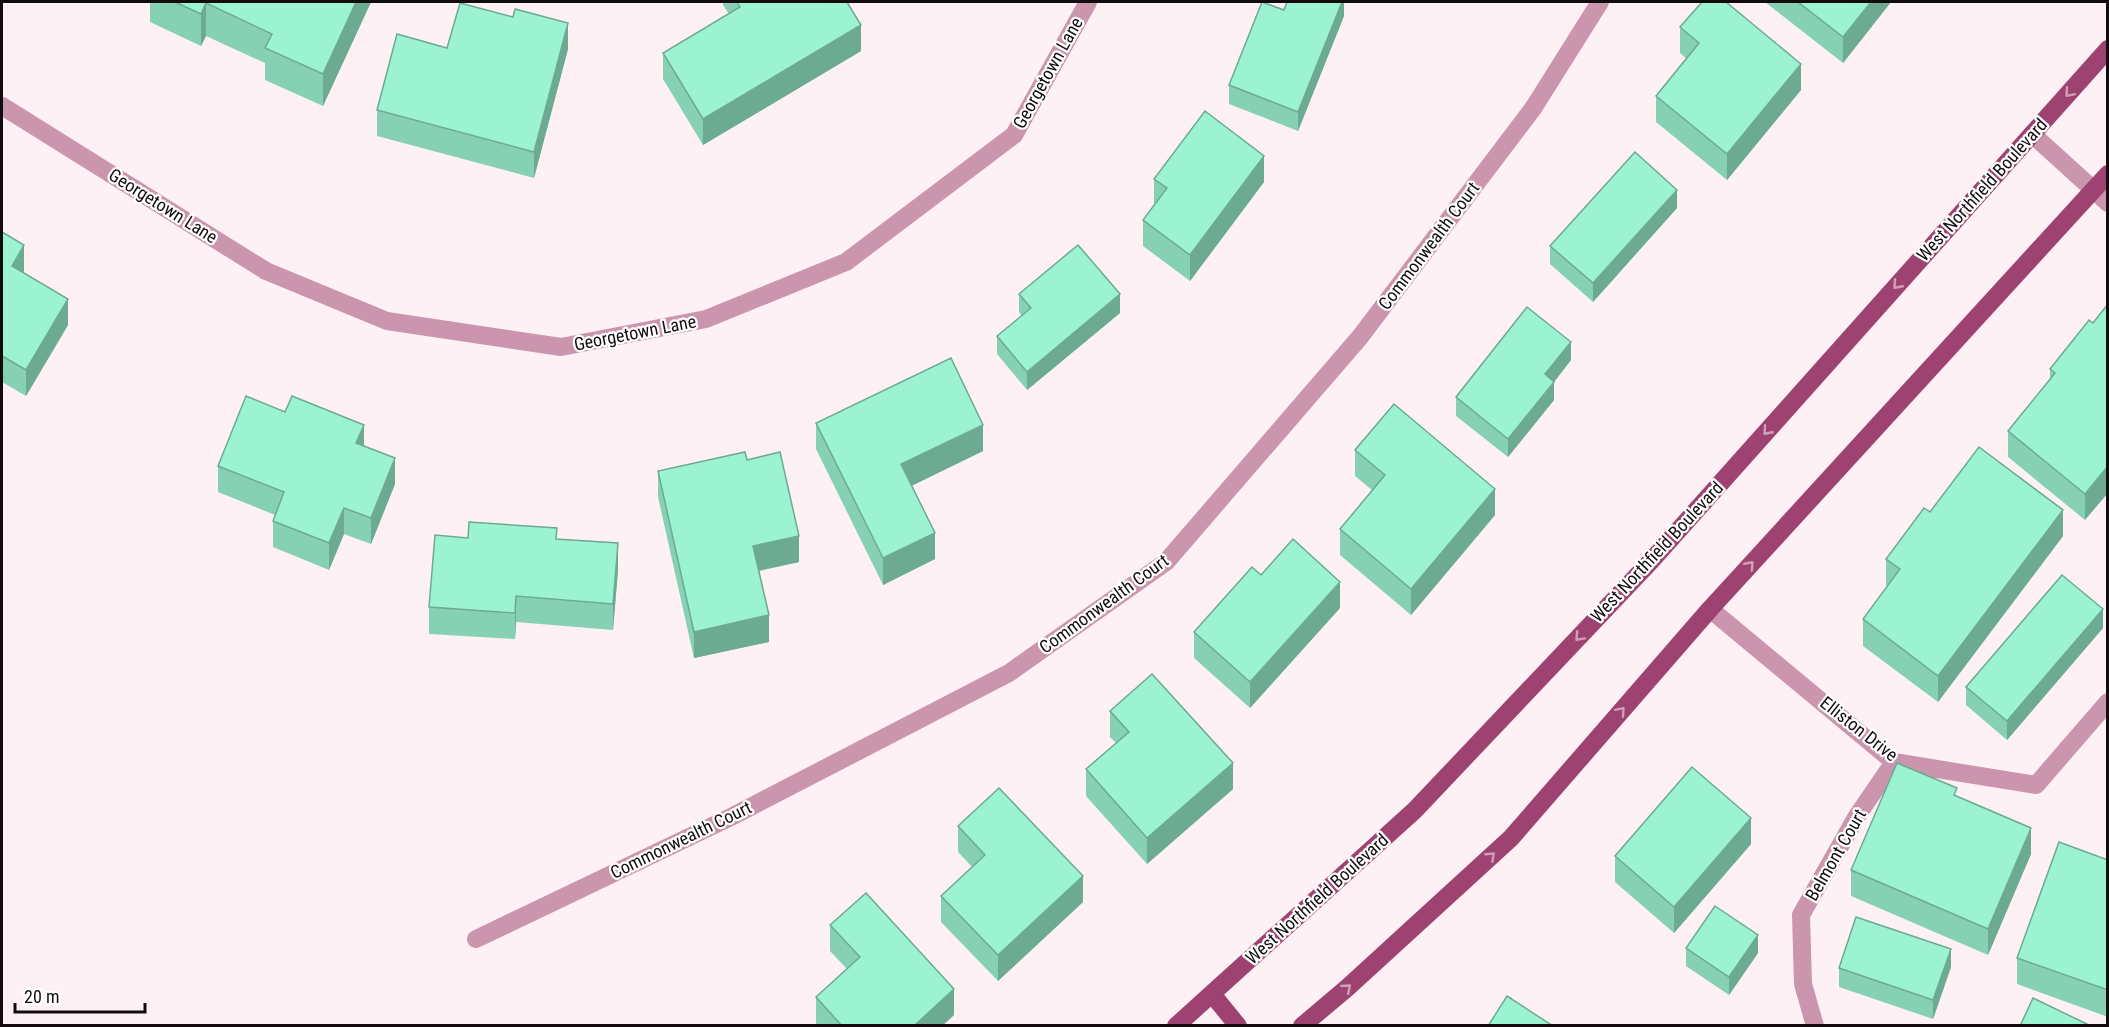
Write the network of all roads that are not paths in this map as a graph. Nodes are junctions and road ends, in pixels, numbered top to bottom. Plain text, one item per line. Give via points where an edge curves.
1 (1088, 2) edge
2 (1600, 2) edge
3 (2108, 49) edge
4 (2, 106) edge
5 (2032, 134) junction
6 (2108, 174) edge
7 (2093, 190) junction
8 (2108, 203) edge
9 (1710, 609) junction
10 (2108, 702) edge
11 (1894, 762) junction
12 (476, 939) dead end
13 (1212, 993) junction
14 (1176, 1026) edge
15 (1238, 1026) edge
16 (1302, 1026) edge
17 (1815, 1026) edge

1 - 4 street, Georgetown Lane via 1014,135 846,262 706,319 561,347 387,321 266,271
2 - 12 street, Commonwealth Court via 1534,107 1360,337 1166,562 1009,673 733,816
3 -> 5 main road, West Northfield Boulevard
5 - 7 street
5 -> 13 main road, West Northfield Boulevard via 1651,561 1415,810
6 - 7 main road
7 - 8 street
9 -> 7 main road
9 - 11 street, Elliston Drive
16 -> 9 main road via 1511,838
10 - 11 street, Elliston Drive via 2036,785
11 - 17 street, Belmont Court via 1857,816 1801,915 1803,984
13 - 14 main road, West Northfield Boulevard
13 - 15 main road

